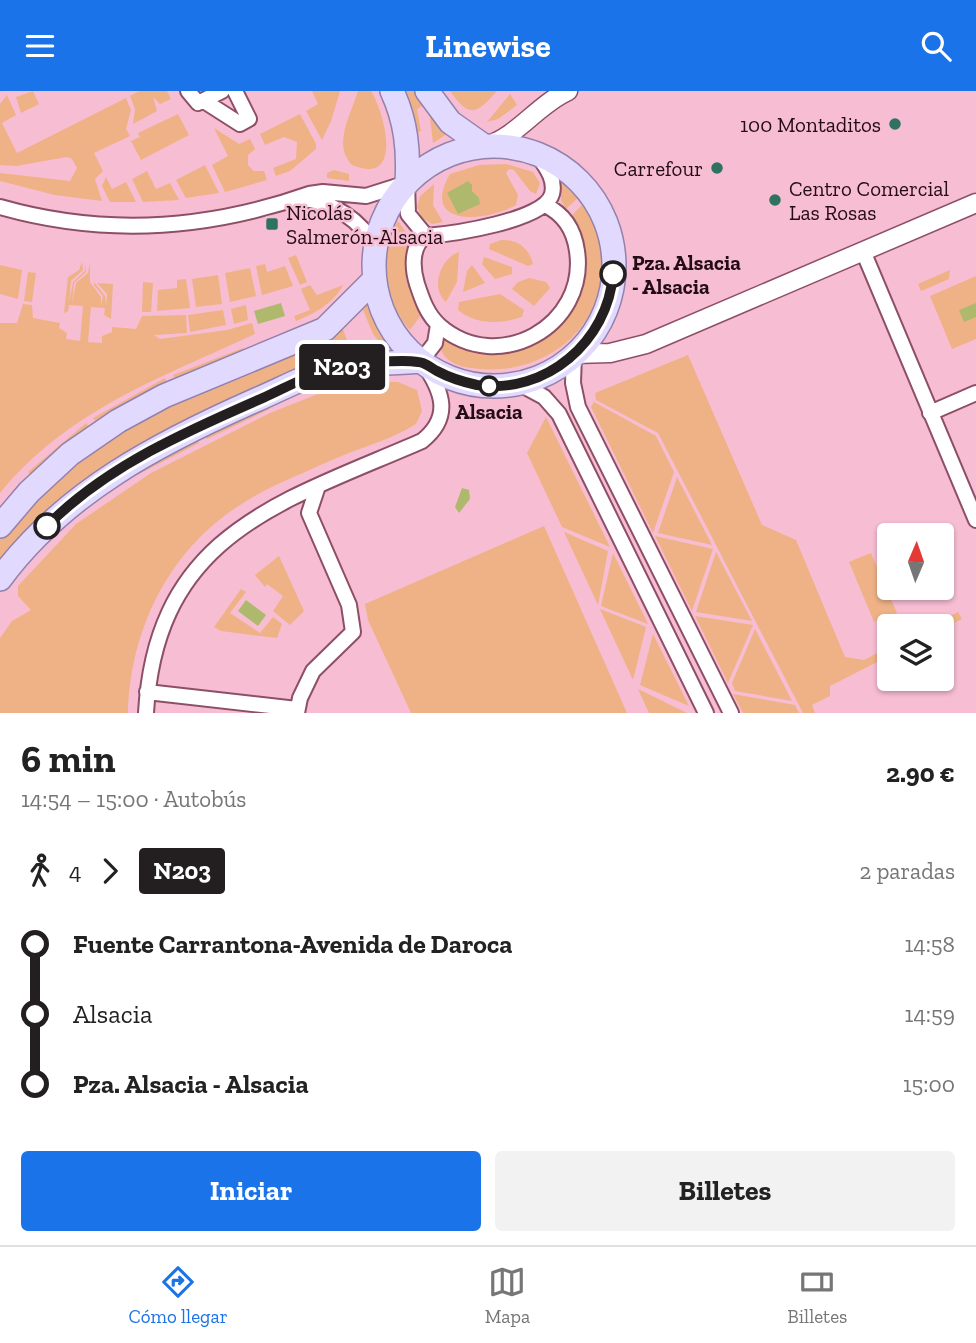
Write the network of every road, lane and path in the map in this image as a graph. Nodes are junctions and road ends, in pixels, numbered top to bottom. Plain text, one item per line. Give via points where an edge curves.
1 (188, 91) edge
2 (222, 91) edge
3 (236, 91) edge
4 (392, 91) edge
5 (427, 91) edge
6 (568, 91) edge
7 (204, 101) junction
8 (485, 146) junction
9 (537, 154) junction
10 (407, 183) junction
11 (296, 198) junction
12 (976, 203) edge
13 (545, 205) junction
14 (0, 207) edge
15 (426, 236) junction
16 (375, 247) junction
17 (863, 251) junction
18 (374, 280) junction
19 (438, 325) junction
20 (575, 354) junction
21 (422, 362) junction
22 (518, 383) junction
23 (976, 393) edge
24 (930, 413) junction
25 (318, 486) junction
26 (274, 505) junction
27 (309, 513) junction
28 (976, 520) edge
29 (0, 526) edge
30 (0, 579) edge
31 (148, 692) junction
32 (297, 711) edge
33 (146, 713) edge
34 (706, 713) edge
35 (731, 713) edge

1 - 7 street via 198,103
2 - 7 street
3 - 7 street via 249,118 240,124
4 - 10 main road via 405,126
5 - 8 main road via 450,122
6 - 8 street via 533,112 500,142
8 - 9 main road
8 - 10 main road via 450,154
9 - 13 street via 552,180 552,195
9 - 20 main road via 557,164 589,193 613,248 607,306 593,335
10 - 11 street via 366,196 323,192
10 - 15 street via 408,214
10 - 16 main road via 392,202
11 - 14 street via 219,220 158,227 65,223
11 - 16 street via 314,200 343,213 363,227
12 - 17 street
13 - 15 street via 479,227
13 - 19 street via 564,217 578,256 575,284 552,323 531,339 487,347 460,339
15 - 19 street via 419,240 414,254 415,279
16 - 18 main road
17 - 20 street via 646,344 610,353
17 - 24 street
18 - 21 main road via 389,325
18 - 29 main road via 326,329 164,396 118,421 70,454
19 - 21 street via 435,343
20 - 22 main road via 540,377
20 - 35 street via 573,383 578,407
21 - 22 main road via 476,384
21 - 25 street via 440,392 440,422 433,432
21 - 30 main road via 332,369 144,454 60,513
22 - 34 street via 544,397 559,414
23 - 24 street
24 - 28 street
25 - 26 street
25 - 27 street
26 - 27 street via 300,506
26 - 31 street via 227,537 197,568 168,615 154,654
27 - 32 street via 349,605 354,632 313,671
31 - 32 street
31 - 33 street

